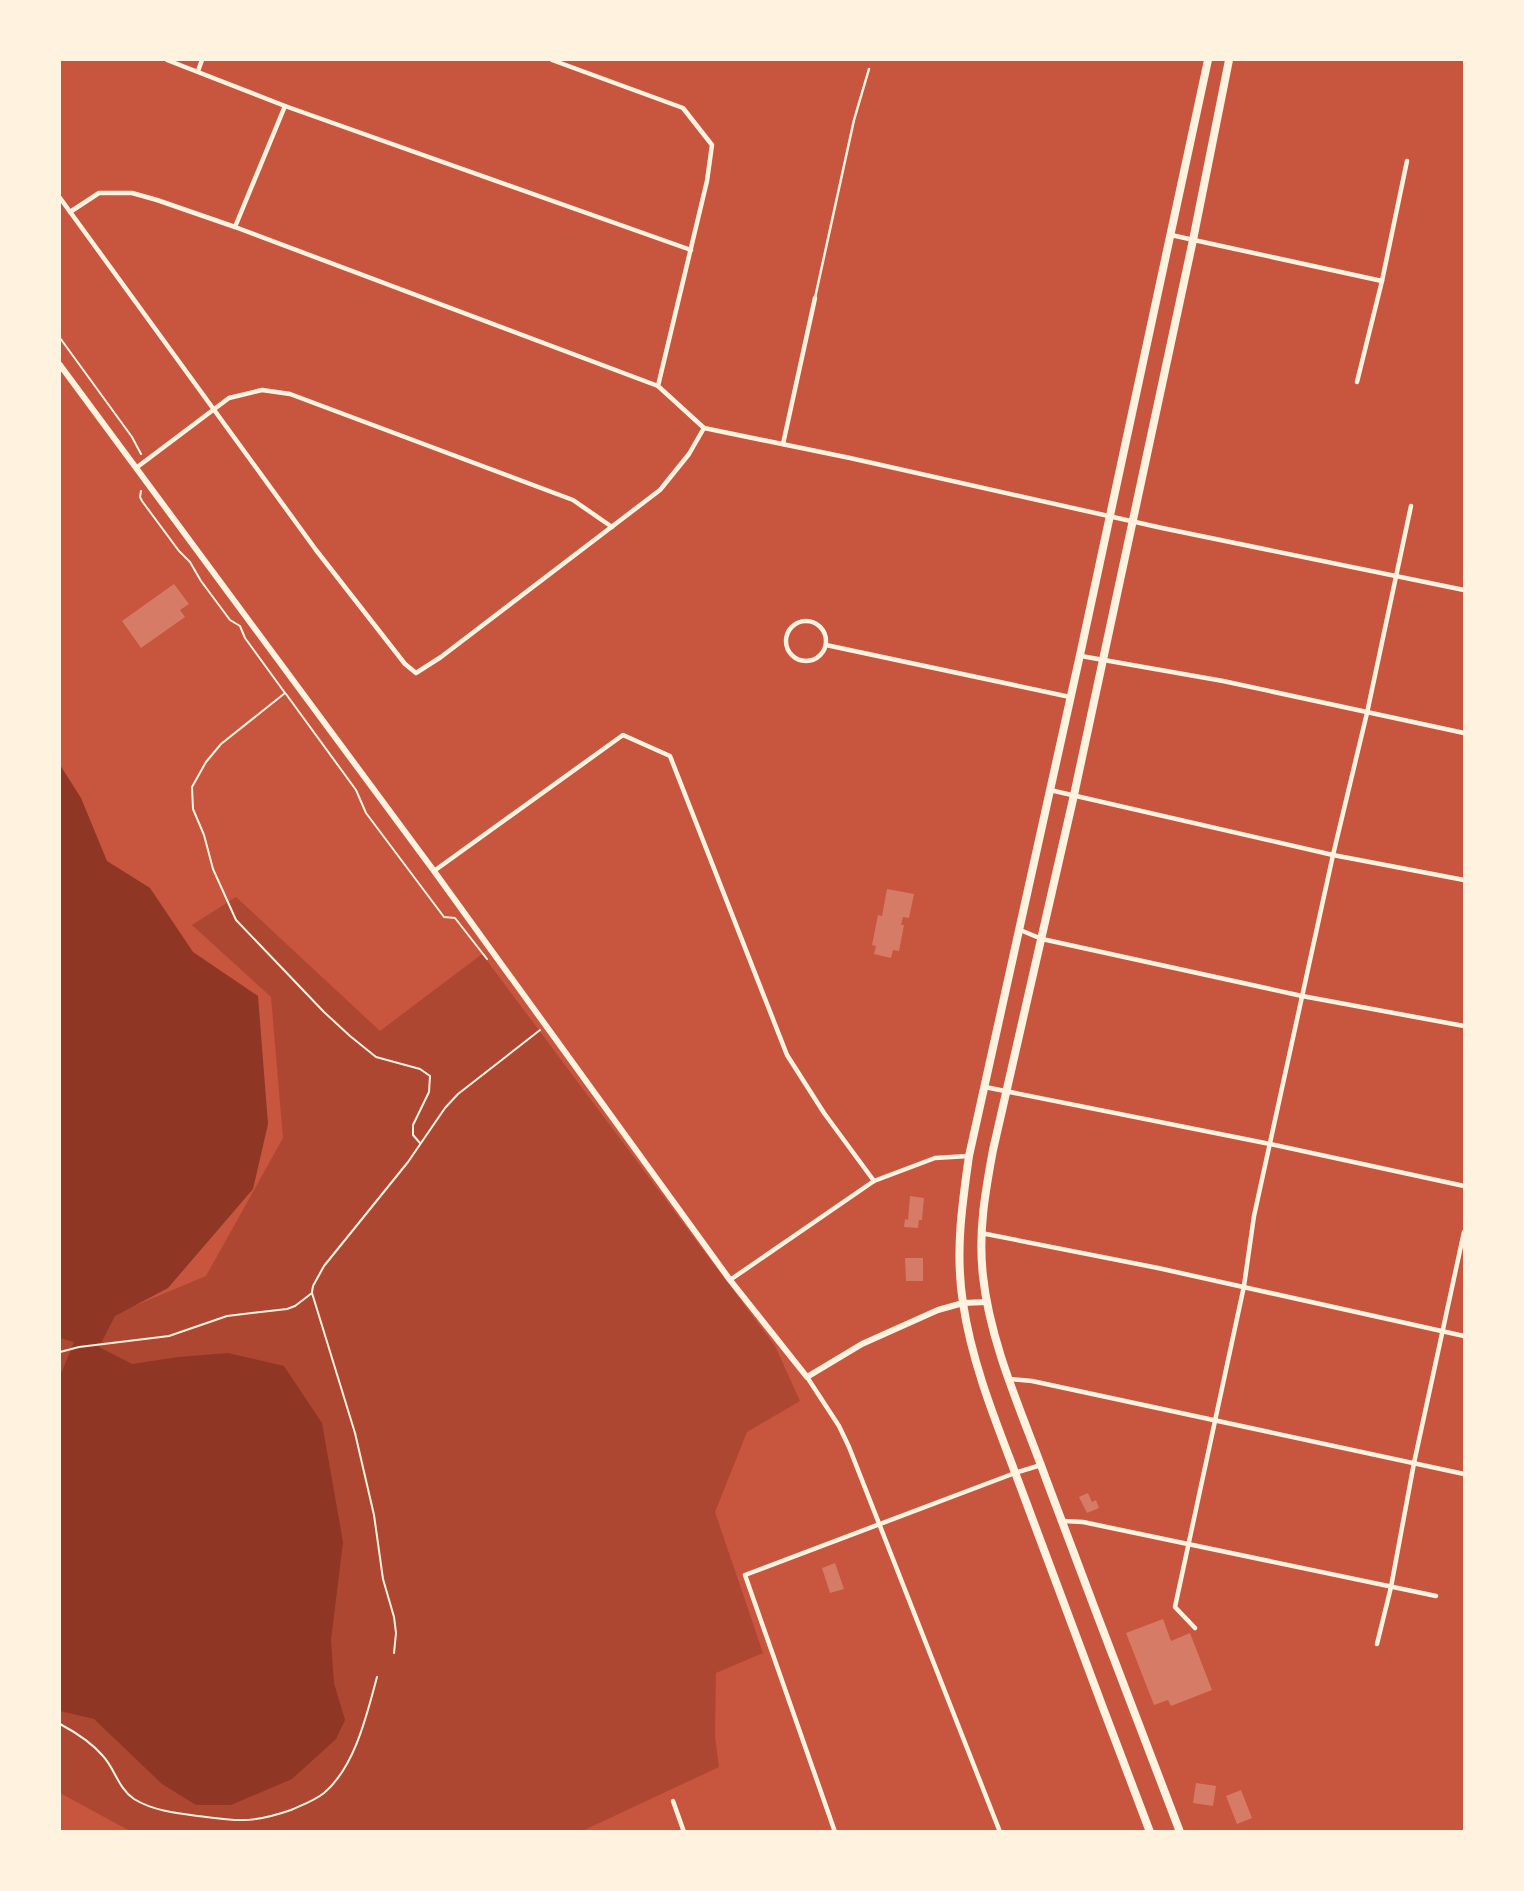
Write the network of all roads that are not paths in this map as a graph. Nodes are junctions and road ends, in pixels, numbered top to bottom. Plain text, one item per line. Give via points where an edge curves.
1 (167, 60) edge
2 (202, 60) edge
3 (552, 60) edge
4 (1208, 60) edge
5 (1229, 60) edge
6 (869, 69) dead end
7 (198, 71) junction
8 (285, 106) junction
9 (1407, 161) dead end
10 (60, 198) edge
11 (70, 212) junction
12 (235, 227) junction
13 (1169, 235) junction
14 (1193, 240) junction
15 (691, 250) junction
16 (1382, 281) junction
17 (816, 298) joint
18 (60, 365) edge
19 (1357, 382) dead end
20 (658, 386) junction
21 (214, 410) junction
22 (704, 428) junction
23 (783, 444) junction
24 (136, 468) junction
25 (1411, 506) dead end
26 (1109, 516) junction
27 (1133, 521) junction
28 (612, 527) junction
29 (1396, 576) junction
30 (1465, 590) edge
31 (826, 645) junction
32 (1080, 655) junction
33 (1103, 659) junction
34 (1070, 697) junction
35 (1367, 713) junction
36 (1465, 733) edge
37 (1049, 790) junction
38 (1074, 795) junction
39 (1333, 855) junction
40 (434, 870) junction
41 (1465, 880) edge
42 (1019, 930) junction
43 (1042, 939) junction
44 (1303, 996) junction
45 (1465, 1026) edge
46 (985, 1086) junction
47 (1008, 1091) junction
48 (1270, 1144) junction
49 (969, 1156) junction
50 (874, 1181) junction
51 (1465, 1186) edge
52 (1465, 1232) edge
53 (981, 1233) junction
54 (730, 1280) junction
55 (1244, 1286) junction
56 (987, 1302) junction
57 (963, 1303) junction
58 (1443, 1331) junction
59 (1465, 1336) edge
60 (807, 1377) junction
61 (1010, 1379) junction
62 (1215, 1420) junction
63 (1413, 1463) junction
64 (1041, 1465) junction
65 (1015, 1472) junction
66 (1465, 1474) edge
67 (1062, 1521) junction
68 (878, 1525) junction
69 (1188, 1544) junction
70 (1391, 1587) junction
71 (1436, 1596) dead end
72 (1195, 1628) dead end
73 (1377, 1644) dead end
74 (673, 1801) dead end
75 (684, 1832) edge
76 (835, 1832) edge
77 (1000, 1832) edge
78 (1150, 1832) edge
79 (1180, 1832) edge

1 - 7 street
2 - 7 street
3 - 15 street via 682,108 712,145
4 - 13 main road
5 - 14 main road
6 - 17 lane
7 - 8 street
8 - 12 street
8 - 15 street
9 - 16 street
10 - 11 street
11 - 12 street via 99,193 132,193
11 - 21 street
12 - 20 street
13 - 14 street
13 - 26 main road
14 - 16 street
14 - 27 main road
15 - 20 street
16 - 19 street
17 - 23 street
18 - 24 street
20 - 22 street
21 - 24 street
21 - 28 street via 229,398 262,390 290,394 573,500
21 - 28 street via 316,550 416,673
22 - 23 street
22 - 28 street via 660,490
23 - 26 street
24 - 40 street
25 - 29 street
26 - 27 street
26 - 32 main road
27 - 29 street
27 - 33 main road
29 - 30 street
29 - 35 street
31 - 31 street via 817,658 804,661 792,656 787,638 798,623 811,622 822,629
31 - 34 street
32 - 33 street
32 - 34 main road
33 - 35 street
33 - 38 main road
34 - 37 main road
35 - 36 street
35 - 39 street
37 - 38 street
37 - 42 main road
38 - 39 street
38 - 43 main road
39 - 41 street
39 - 44 street
40 - 50 street via 623,735 670,756 787,1055
40 - 54 street
42 - 43 street
42 - 46 main road
43 - 44 street
43 - 47 main road
44 - 45 street
44 - 48 street
46 - 47 street
46 - 49 main road
47 - 48 street
47 - 53 main road via 993,1150
48 - 51 street
48 - 55 street
49 - 50 street via 935,1158
49 - 57 main road via 958,1256
50 - 54 street
52 - 58 street
53 - 55 street
53 - 56 main road
54 - 60 street
55 - 58 street
55 - 62 street
56 - 57 street
56 - 61 main road
57 - 60 street via 862,1344
57 - 65 main road via 978,1368
58 - 59 street
58 - 63 street
60 - 68 street via 839,1426
61 - 62 street
61 - 64 main road
62 - 63 street
62 - 69 street
63 - 66 street
63 - 70 street
64 - 65 street
64 - 67 main road
65 - 68 street
65 - 78 main road
67 - 69 street
67 - 79 main road
68 - 76 street via 745,1575
68 - 77 street
69 - 70 street
69 - 72 street via 1175,1607
70 - 71 street
70 - 73 street
74 - 75 street

